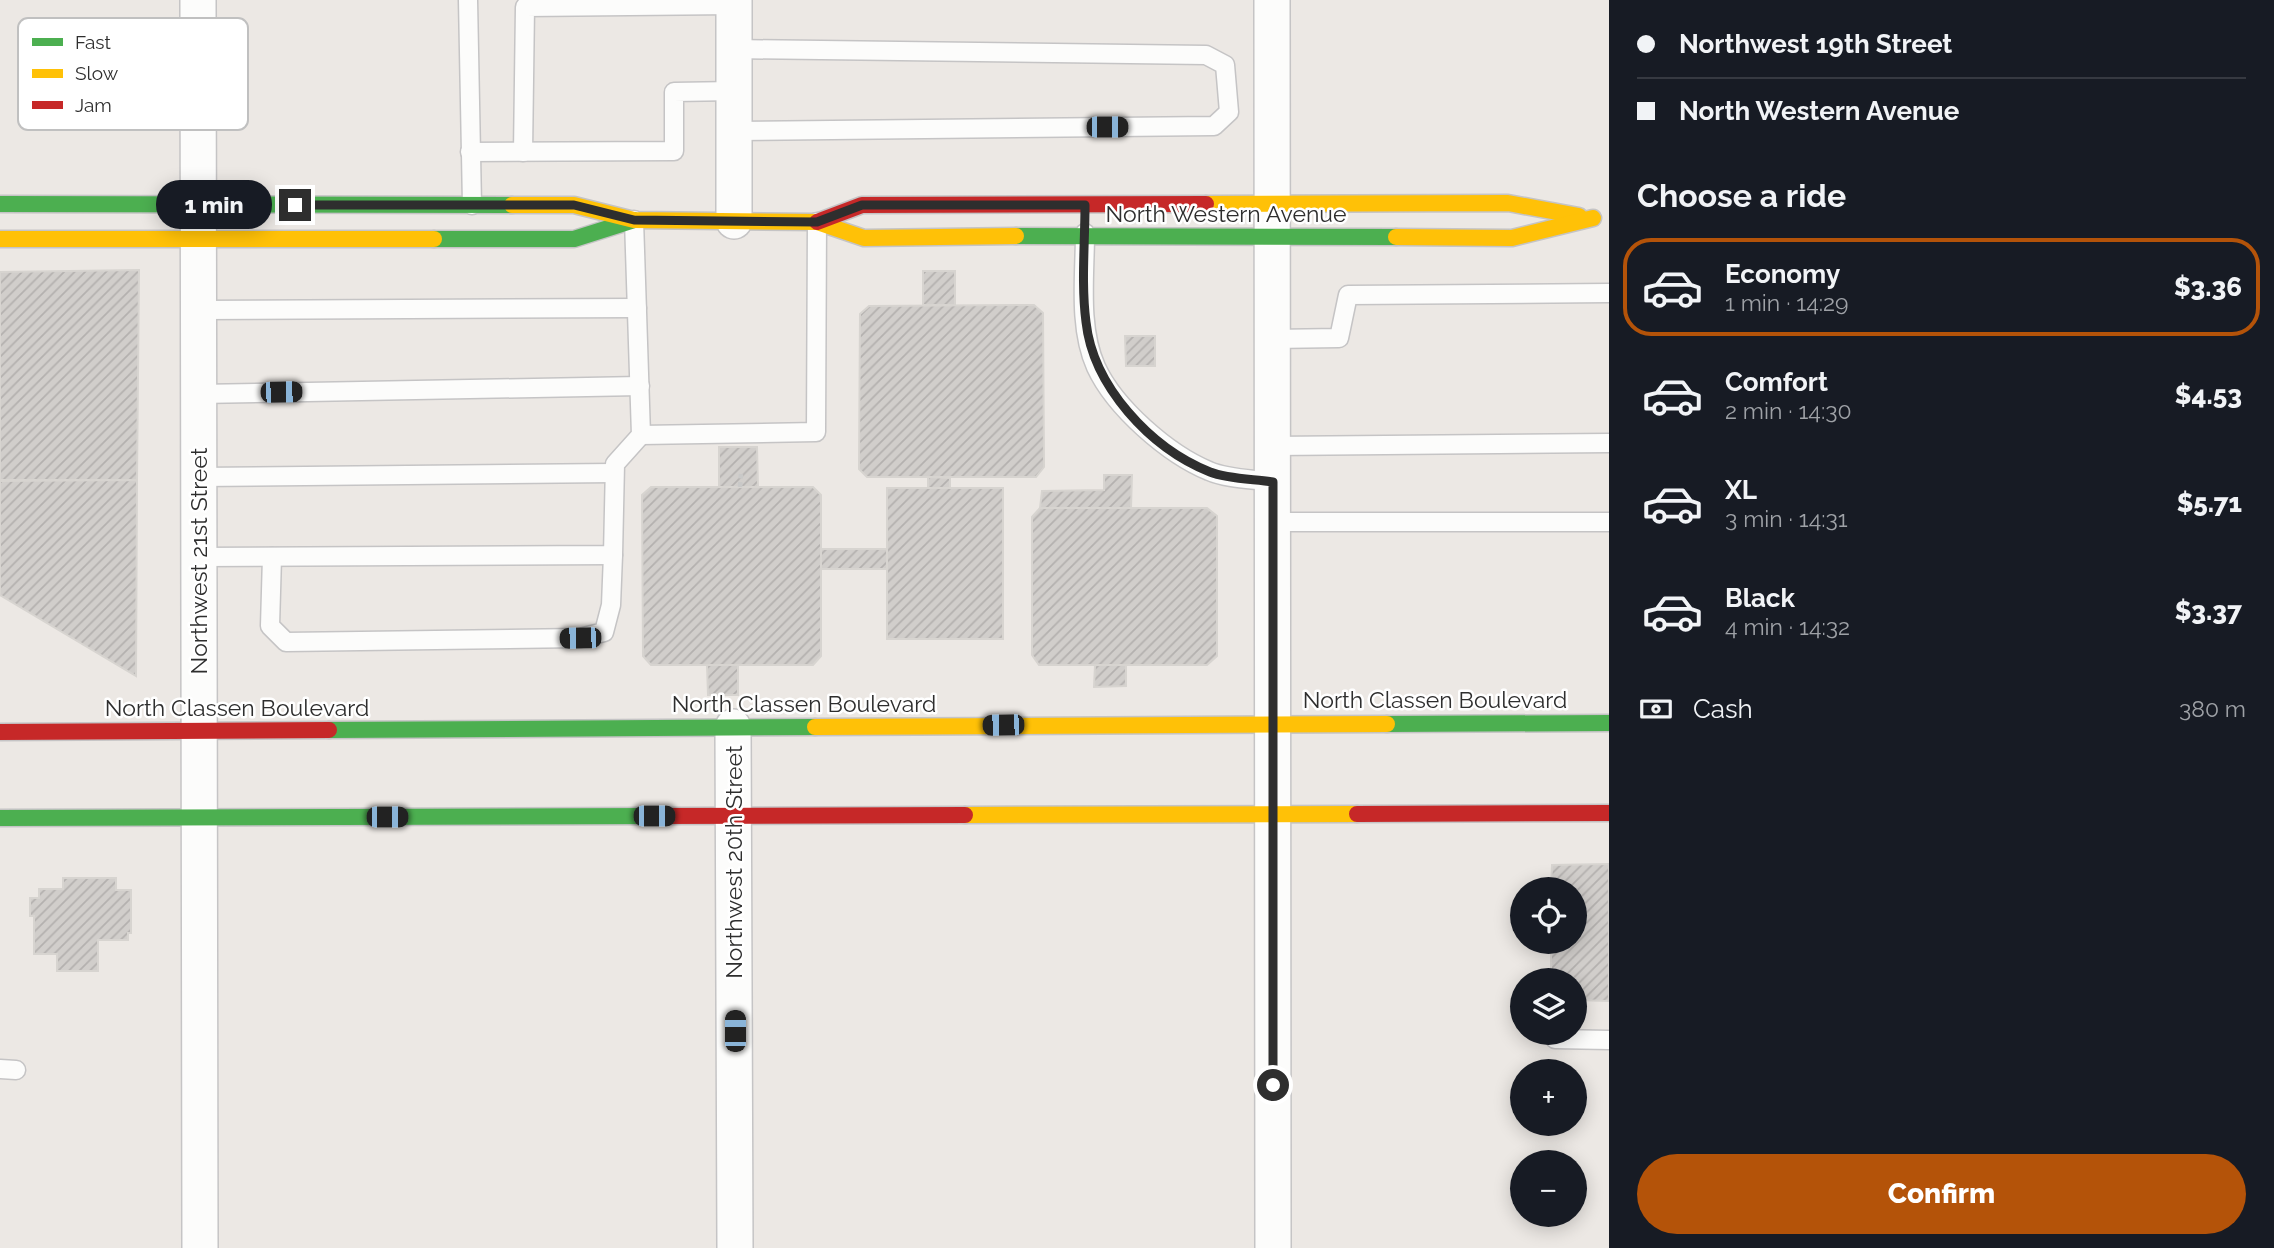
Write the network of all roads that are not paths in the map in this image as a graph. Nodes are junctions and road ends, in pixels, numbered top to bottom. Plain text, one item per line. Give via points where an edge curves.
1 (198, 0) edge
2 (468, 0) edge
3 (1272, 0) edge
4 (734, 2) edge
5 (198, 18) edge
6 (734, 49) junction
7 (734, 91) junction
8 (198, 130) edge
9 (734, 131) junction
10 (470, 152) junction
11 (523, 152) junction
12 (0, 204) edge
13 (472, 205) junction
14 (1085, 205) junction
15 (1601, 218) edge
16 (634, 220) junction
17 (1272, 220) junction
18 (734, 221) junction
19 (198, 222) junction
20 (817, 222) junction
21 (1085, 235) junction
22 (0, 239) edge
23 (1609, 293) edge
24 (637, 308) junction
25 (198, 310) junction
26 (1273, 339) junction
27 (640, 386) junction
28 (199, 394) junction
29 (642, 435) junction
30 (1609, 443) edge
31 (1273, 446) junction
32 (614, 472) junction
33 (199, 477) junction
34 (1273, 482) junction
35 (1273, 522) junction
36 (1609, 522) edge
37 (613, 555) junction
38 (272, 557) junction
39 (199, 558) junction
40 (1273, 723) junction
41 (1609, 723) edge
42 (733, 727) junction
43 (0, 732) edge
44 (199, 732) junction
45 (1609, 813) edge
46 (1273, 815) junction
47 (734, 816) junction
48 (199, 817) junction
49 (0, 818) edge
50 (1587, 1040) edge
51 (1609, 1040) edge
52 (200, 1248) edge
53 (735, 1248) edge
54 (1273, 1248) edge

1 - 5 street, Northwest 21st Street
2 - 10 lane
3 - 17 street
4 - 6 street
4 - 11 lane via 525,7
6 - 7 street
6 - 9 lane via 1206,55 1225,65 1229,112 1214,126
7 - 9 street
7 - 11 lane via 674,92 674,151
8 - 19 street, Northwest 21st Street
9 - 18 street
10 - 11 lane
10 - 13 lane
12 - 19 main road, North Western Avenue
13 - 16 main road, North Western Avenue via 574,205
13 - 19 main road, North Western Avenue
14 - 17 main road, North Western Avenue
14 - 20 main road, North Western Avenue via 862,205
14 - 21 lane
15 - 17 main road, North Western Avenue via 1508,203
15 - 17 main road, North Western Avenue via 1513,237
16 - 18 main road, North Western Avenue
16 - 19 main road, North Western Avenue via 574,239
16 - 24 lane
17 - 21 main road, North Western Avenue
17 - 26 street
18 - 20 main road, North Western Avenue
19 - 22 main road, North Western Avenue
19 - 25 street, Northwest 21st Street
20 - 21 main road, North Western Avenue via 864,238
20 - 29 lane via 816,432
21 - 34 lane via 1086,323 1096,366 1124,407 1169,450 1211,472
23 - 26 lane via 1348,295 1339,338
24 - 25 lane
24 - 27 lane
25 - 28 street, Northwest 21st Street
26 - 31 street
27 - 28 lane
27 - 29 lane
28 - 33 street, Northwest 21st Street
29 - 32 lane via 615,464
30 - 31 lane
31 - 34 street
32 - 33 lane
32 - 37 lane
33 - 39 street, Northwest 21st Street
34 - 35 street
35 - 36 lane
35 - 40 street
37 - 38 lane
37 - 38 lane via 611,605 604,632 580,638 286,642 270,626
38 - 39 lane
39 - 44 street, Northwest 21st Street
40 - 41 main road, North Classen Boulevard
40 - 42 main road, North Classen Boulevard
40 - 46 street
42 - 44 main road, North Classen Boulevard
42 - 47 street, Northwest 20th Street
43 - 44 main road, North Classen Boulevard
44 - 48 street, Northwest 21st Street
45 - 46 main road
46 - 47 main road
46 - 54 street
47 - 48 main road
47 - 53 street, Northwest 20th Street
48 - 49 main road
48 - 52 street, Northwest 21st Street
50 - 51 lane

